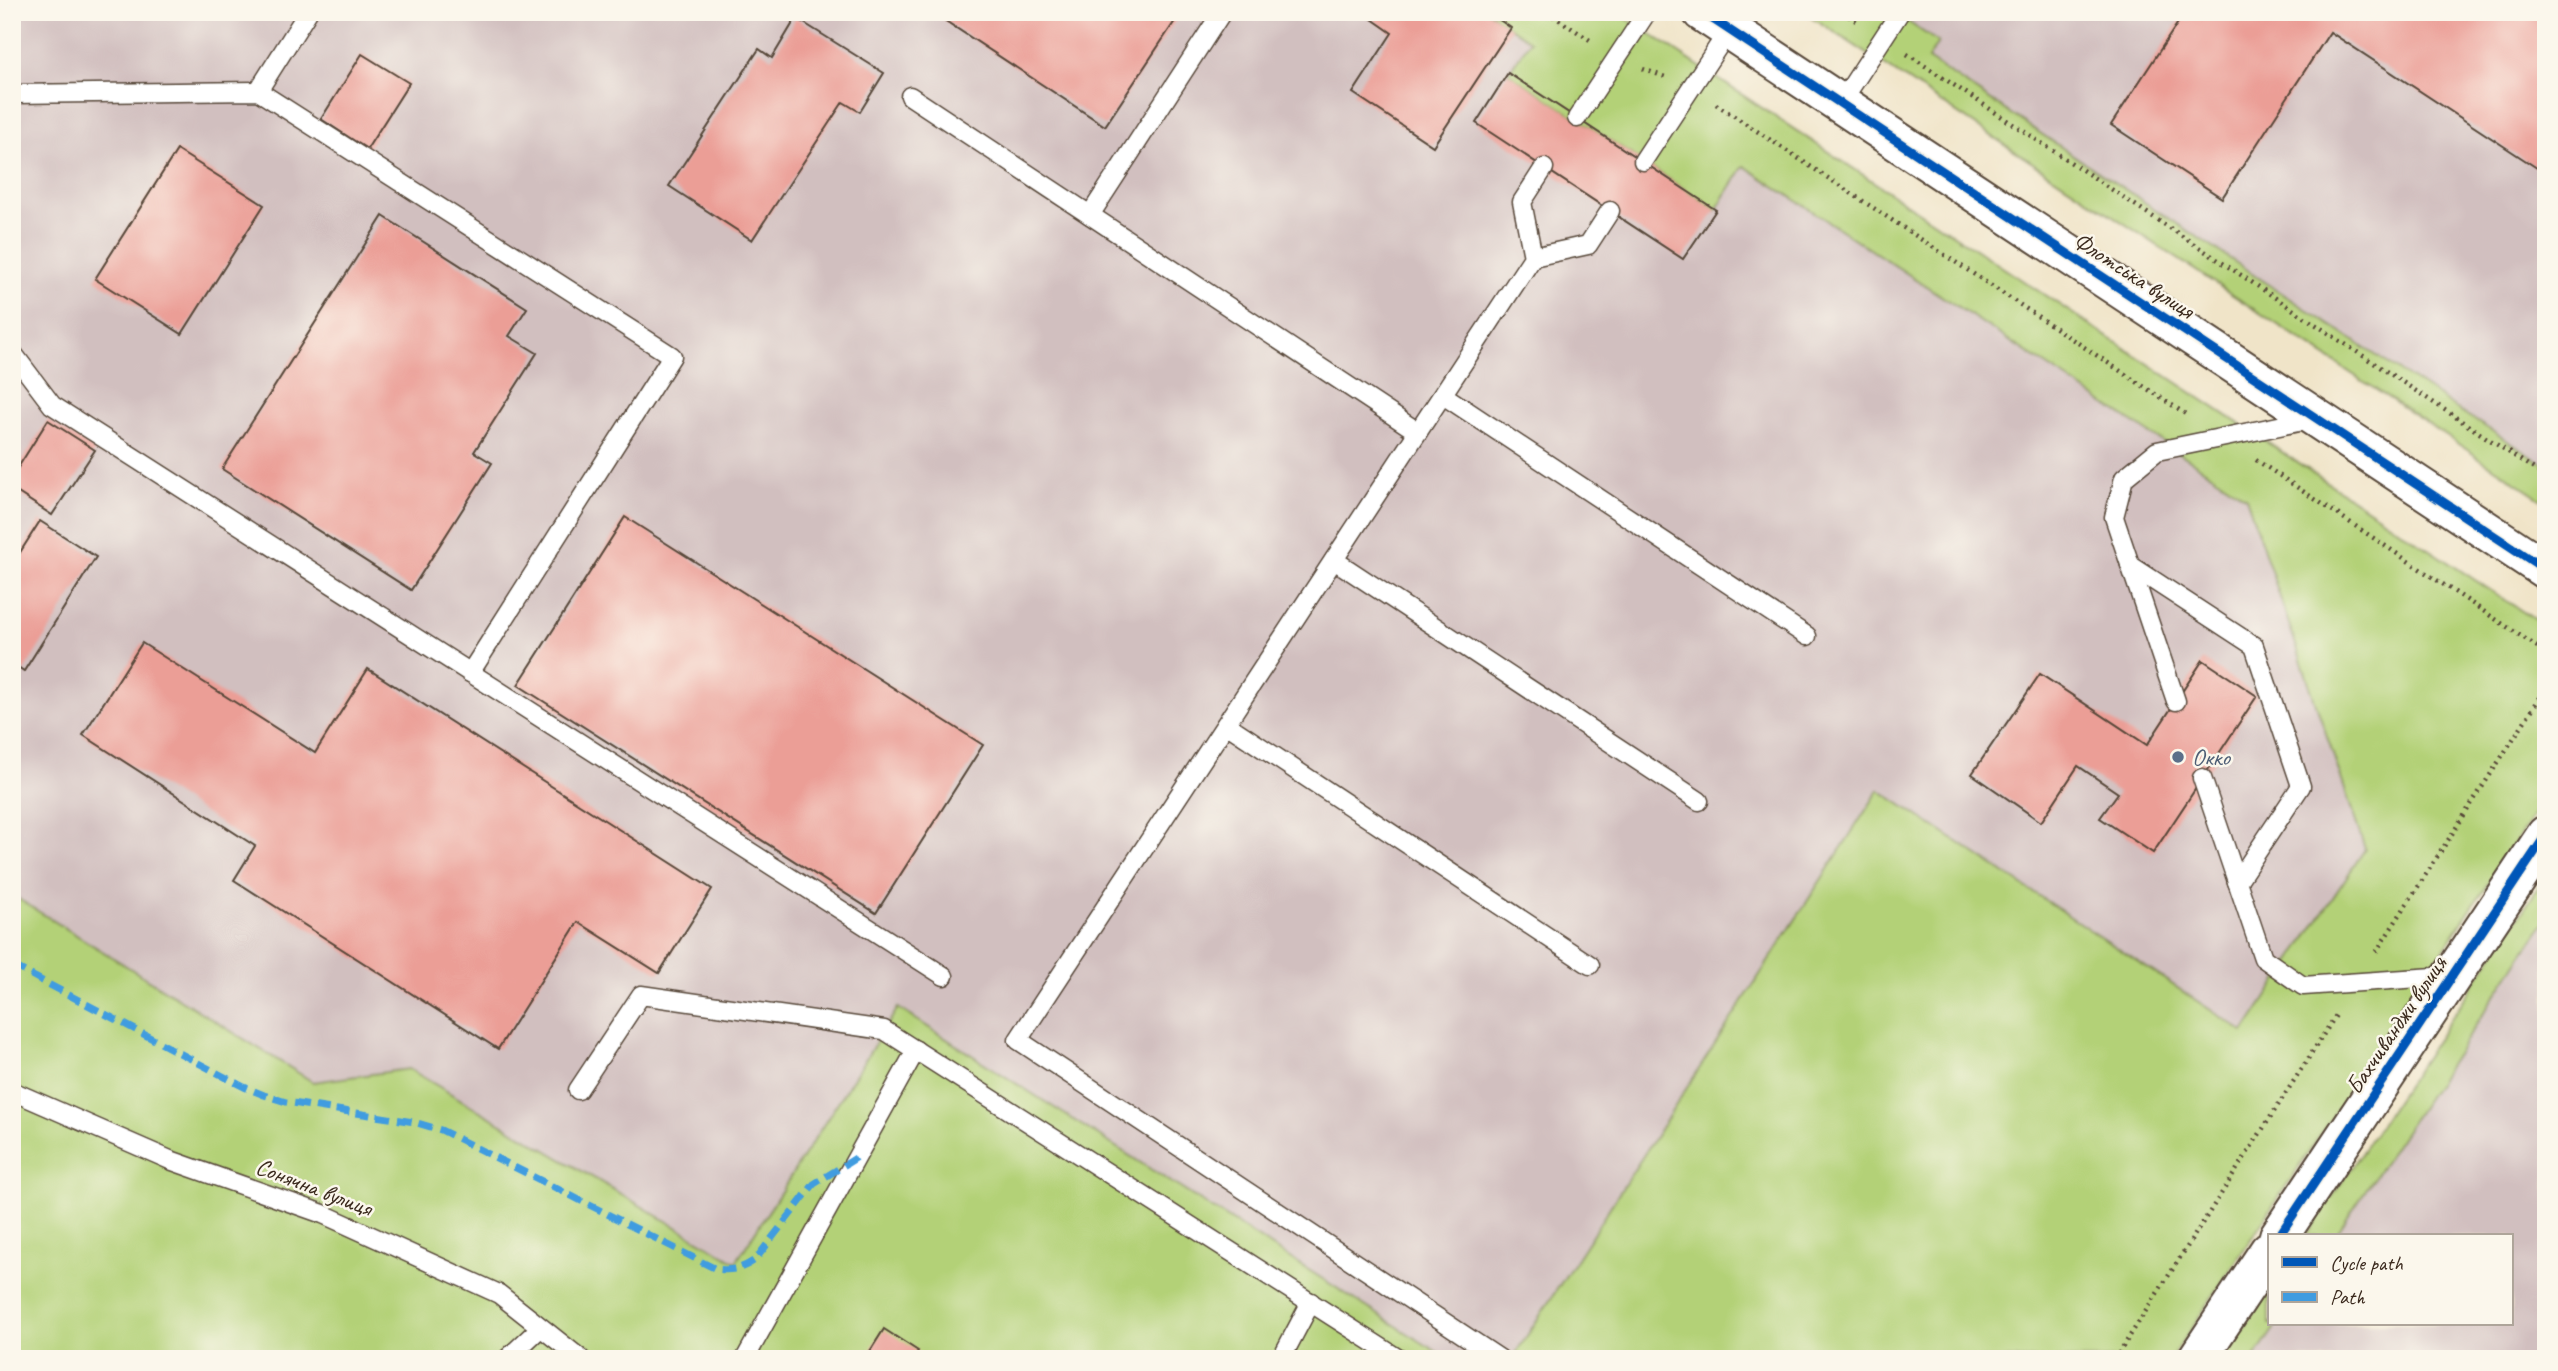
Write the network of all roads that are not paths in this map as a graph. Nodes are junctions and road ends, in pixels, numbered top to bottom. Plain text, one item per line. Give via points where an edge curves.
1 (308, 12) edge
2 (1222, 12) edge
3 (1647, 12) edge
4 (1900, 12) edge
5 (1716, 21) edge
6 (258, 91) junction
7 (12, 94) edge
8 (910, 96) dead end
9 (1840, 104) junction
10 (1577, 118) dead end
11 (1643, 161) dead end
12 (1544, 168) dead end
13 (1610, 211) dead end
14 (1090, 215) junction
15 (1533, 257) junction
16 (12, 352) edge
17 (1443, 395) junction
18 (2317, 419) junction
19 (1418, 432) junction
20 (1334, 559) junction
21 (2130, 565) junction
22 (2546, 570) edge
23 (1807, 636) dead end
24 (470, 673) junction
25 (2176, 701) dead end
26 (1226, 724) junction
27 (2202, 778) dead end
28 (1699, 801) dead end
29 (2546, 835) edge
30 (2237, 882) junction
31 (1590, 965) dead end
32 (2452, 975) junction
33 (944, 976) dead end
34 (916, 1050) junction
35 (578, 1090) dead end
36 (15, 1097) edge
37 (2280, 1234) edge
38 (2268, 1252) edge
39 (1311, 1302) junction
40 (540, 1328) junction
41 (507, 1359) edge
42 (581, 1359) edge
43 (745, 1359) edge
44 (1281, 1359) edge
45 (1399, 1359) edge
46 (1500, 1359) edge
47 (2197, 1359) edge

1 - 6 lane
2 - 14 lane
3 - 10 lane
4 - 9 lane
5 - 9 street, Флотська вулиця
5 - 11 lane via 1692,88
6 - 7 lane
6 - 24 lane via 672,356
8 - 14 lane
9 - 18 street, Флотська вулиця
12 - 15 lane via 1522,202
13 - 15 lane via 1588,245
14 - 19 lane
15 - 17 lane
16 - 24 lane via 52,405
17 - 19 lane
17 - 23 lane
18 - 21 lane via 2157,451 2124,478 2114,517
18 - 22 street, Флотська вулиця
19 - 20 lane
20 - 26 lane
20 - 28 lane
21 - 25 lane
21 - 30 lane via 2254,646 2301,786
24 - 33 lane
26 - 31 lane
26 - 46 lane via 1018,1040
27 - 30 lane
29 - 32 street, Бахчиванджи вулиця via 2528,874
30 - 32 lane via 2263,958 2303,986
32 - 37 street, Бахчиванджи вулиця
34 - 35 lane via 884,1030 641,995
34 - 39 lane
34 - 43 lane
36 - 40 lane, Сонячна вулиця via 170,1160 323,1214 499,1294
38 - 47 street
39 - 44 lane
39 - 45 lane
40 - 41 lane
40 - 42 lane, Сонячна вулиця

